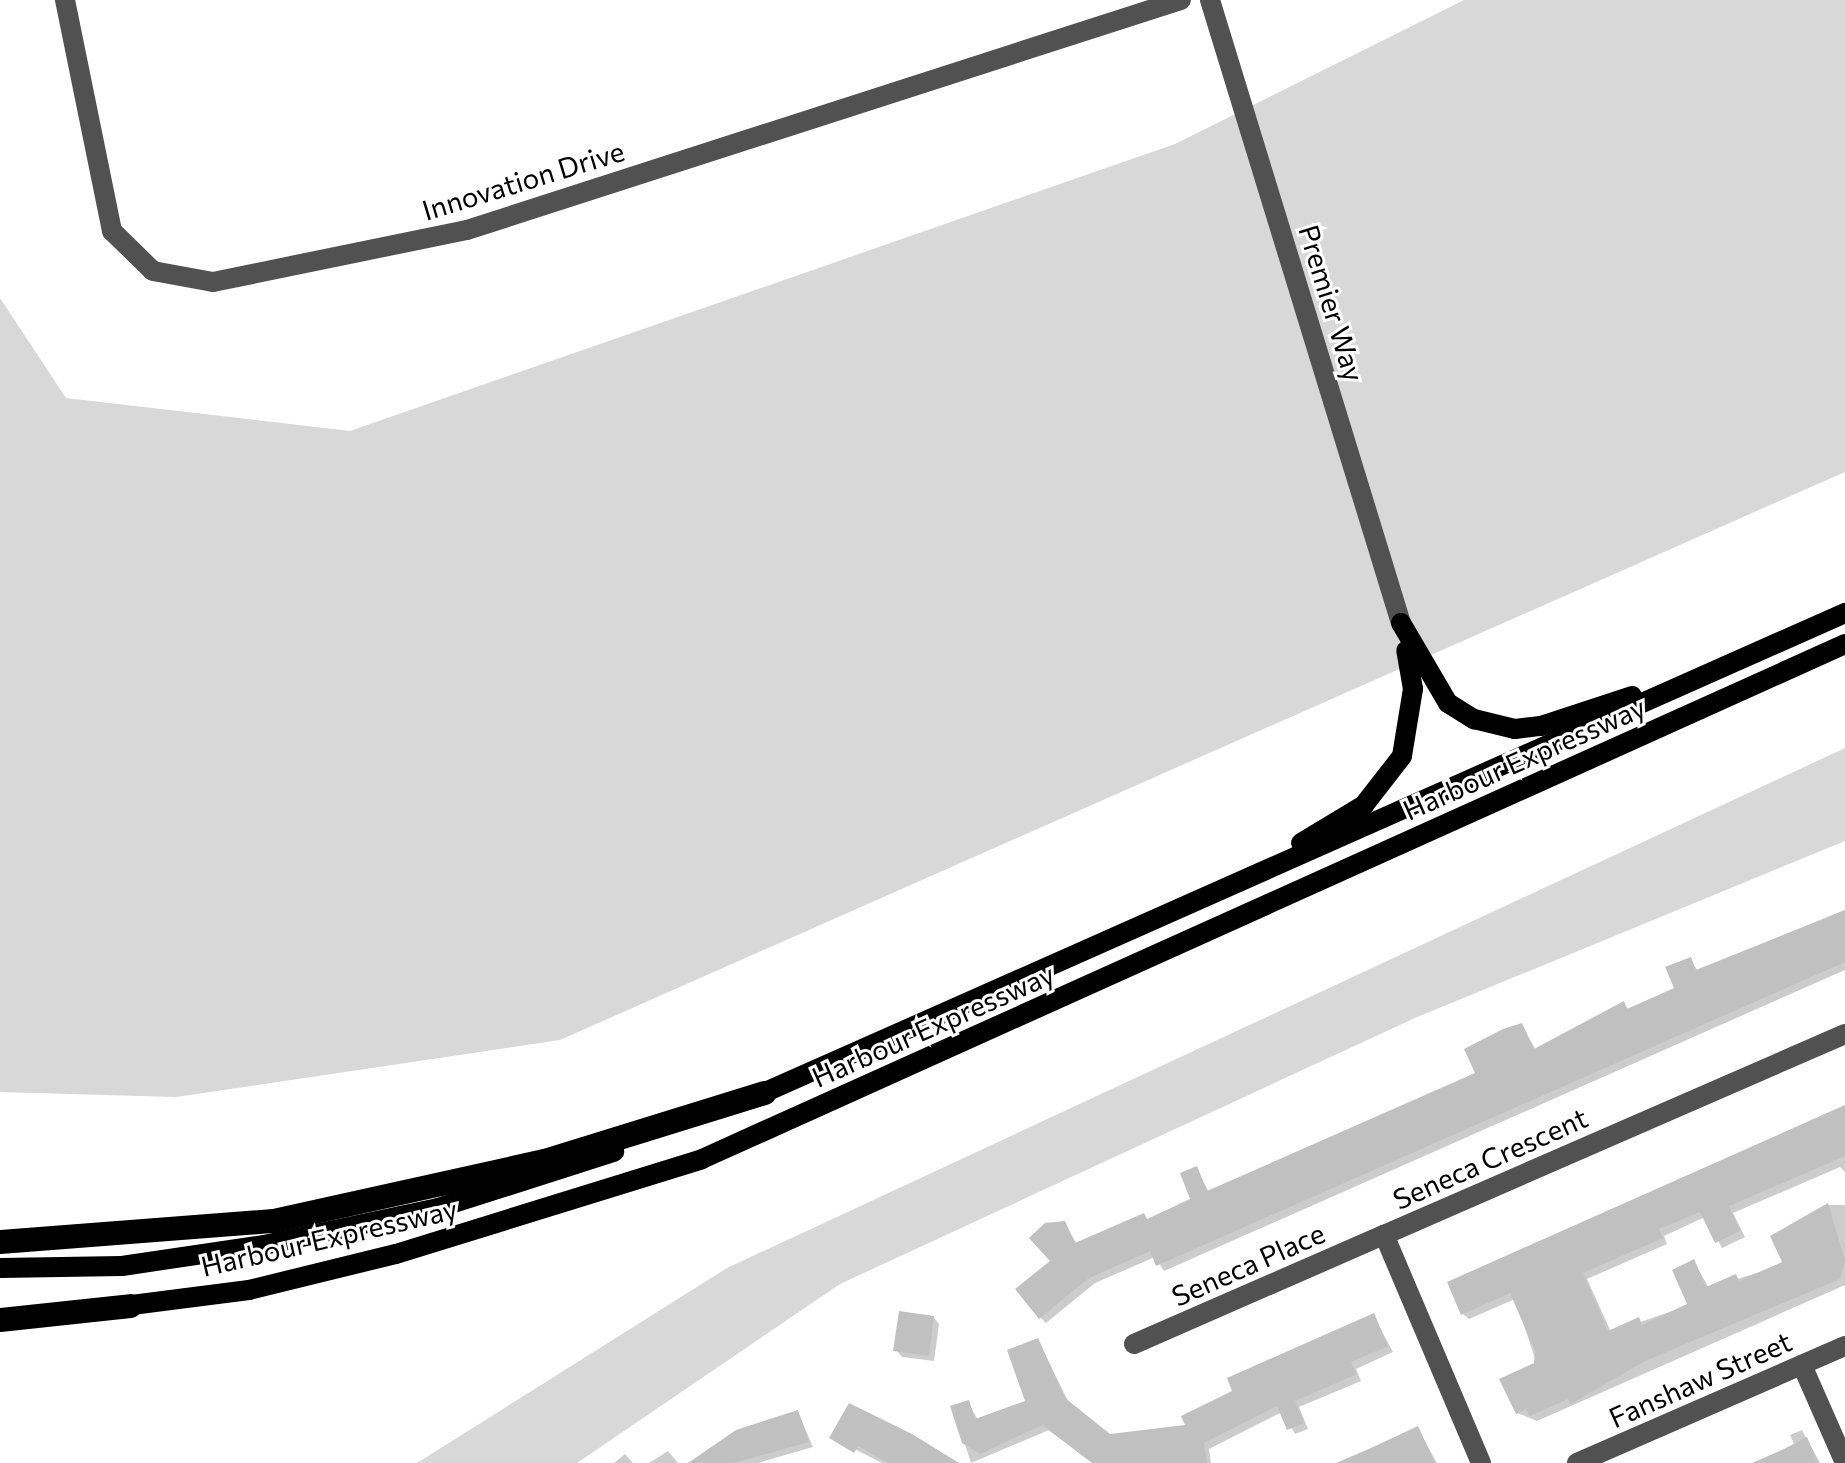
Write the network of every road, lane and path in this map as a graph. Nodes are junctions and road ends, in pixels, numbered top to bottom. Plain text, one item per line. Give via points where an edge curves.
1 (65, 0) edge
2 (1181, 0) edge
3 (1210, 0) edge
4 (1845, 613) edge
5 (1401, 623) junction
6 (1845, 644) edge
7 (1739, 662) junction
8 (1197, 901) junction
9 (1845, 1034) edge
10 (765, 1093) junction
11 (1384, 1235) junction
12 (0, 1242) edge
13 (0, 1268) edge
14 (130, 1306) junction
15 (0, 1313) edge
16 (0, 1320) edge
17 (1134, 1344) dead end
18 (1845, 1346) edge
19 (1802, 1365) junction
20 (1481, 1463) edge
21 (1577, 1463) edge
22 (1845, 1463) edge

1 - 2 street, Innovation Drive via 112,231 153,271 213,282 467,230
3 - 5 street, Premier Way
4 - 7 main road, Harbour Expressway
5 - 7 main road via 1448,703 1515,729
5 - 8 main road via 1412,717 1386,784 1364,805
6 - 14 main road, Harbour Expressway via 702,1159 396,1254 249,1290
7 - 8 main road, Harbour Expressway
8 - 10 main road, Harbour Expressway
9 - 11 street, Seneca Crescent
10 - 12 highway via 545,1161 274,1221
10 - 13 main road, Harbour Expressway via 621,1150 438,1208 122,1266
11 - 17 street, Seneca Place
11 - 20 street, Seneca Crescent
14 - 15 main road, Harbour Expressway
14 - 16 highway
18 - 19 street, Fanshaw Street
19 - 21 street, Fanshaw Street
19 - 22 street

